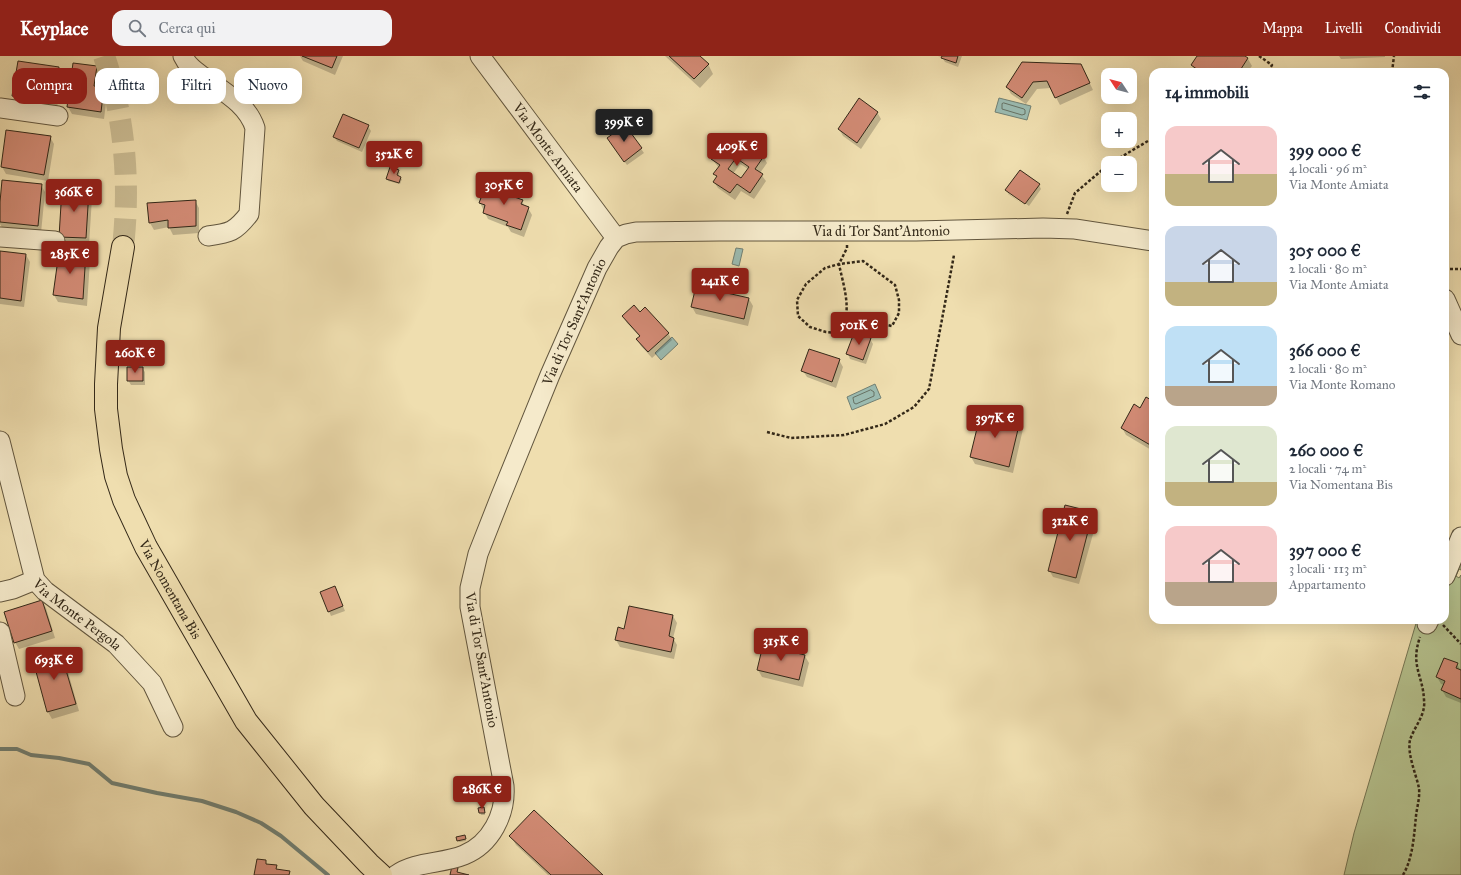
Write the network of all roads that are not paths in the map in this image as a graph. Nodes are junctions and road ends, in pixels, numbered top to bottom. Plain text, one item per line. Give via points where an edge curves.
1 (183, 56) edge
2 (480, 56) edge
3 (0, 108) edge
4 (58, 116) dead end
5 (208, 236) dead end
6 (0, 237) edge
7 (616, 238) junction
8 (1149, 240) edge
9 (55, 241) dead end
10 (123, 247) tunnel mouth
11 (1449, 308) edge
12 (1461, 335) edge
13 (0, 441) edge
14 (3, 467) edge
15 (1461, 537) edge
16 (1449, 566) edge
17 (35, 580) junction
18 (0, 592) edge
19 (0, 632) edge
20 (14, 696) dead end
21 (173, 727) dead end
22 (406, 873) edge
23 (381, 875) edge

1 - 5 street via 190,66 243,106 255,128 249,214 241,224 228,233
2 - 7 street, Via Monte Amiata
3 - 4 street
6 - 9 street
7 - 8 street, Via di Tor Sant'Antonio via 636,232 1059,228
7 - 22 street, Via di Tor Sant'Antonio via 601,259 550,375 478,554 471,578 470,607 504,786 503,810 489,835 472,850 464,855 424,864
10 - 23 main road, Via Nomentana Bis via 109,328 106,384 108,430 119,488 146,547 246,721 314,806
11 - 12 street
13 - 14 street, Via Monte Pergola
14 - 17 street, Via Monte Pergola
15 - 16 street
17 - 18 street
17 - 21 street, Via Monte Pergola via 45,591 116,644 152,683
19 - 20 street

